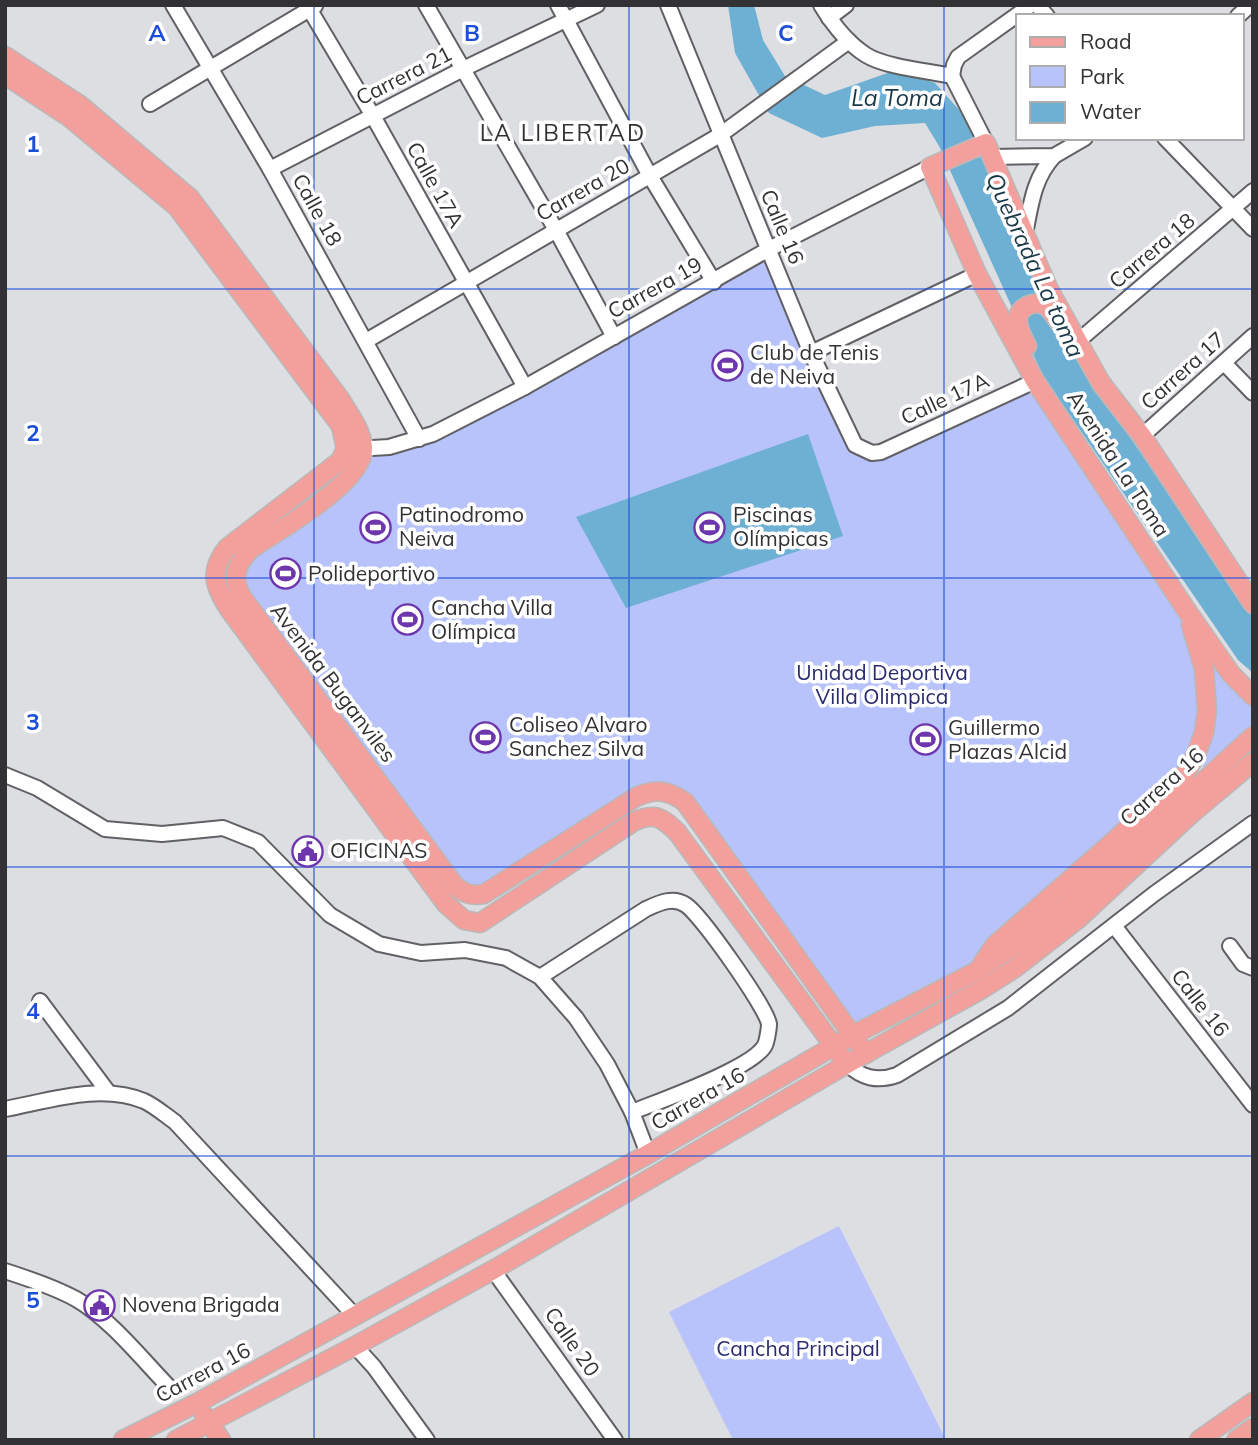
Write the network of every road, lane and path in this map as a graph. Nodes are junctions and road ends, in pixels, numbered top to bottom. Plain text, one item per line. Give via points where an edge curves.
1 (173, 5) edge
2 (426, 5) edge
3 (558, 5) edge
4 (597, 5) edge
5 (668, 5) edge
6 (846, 5) edge
7 (311, 7) edge
8 (825, 12) edge
9 (1016, 16) edge
10 (566, 20) junction
11 (849, 41) junction
12 (5, 56) edge
13 (208, 68) junction
14 (463, 69) junction
15 (5, 75) edge
16 (952, 76) junction
17 (150, 104) dead end
18 (373, 116) junction
19 (720, 135) junction
20 (1082, 140) edge
21 (1167, 140) edge
22 (987, 148) junction
23 (1054, 156) junction
24 (935, 165) junction
25 (270, 169) junction
26 (650, 176) junction
27 (1253, 191) edge
28 (1233, 209) junction
29 (1253, 229) edge
30 (556, 230) junction
31 (1025, 234) junction
32 (769, 250) junction
33 (977, 274) junction
34 (714, 282) junction
35 (466, 284) junction
36 (1253, 336) edge
37 (614, 337) junction
38 (366, 341) junction
39 (1077, 342) junction
40 (811, 353) junction
41 (1224, 363) junction
42 (1035, 380) junction
43 (1101, 383) junction
44 (526, 387) junction
45 (1253, 393) edge
46 (1052, 403) junction
47 (1142, 436) junction
48 (419, 439) junction
49 (355, 449) junction
50 (872, 453) joint
51 (1252, 603) edge
52 (1187, 611) junction
53 (1253, 696) edge
54 (1253, 736) edge
55 (1253, 762) edge
56 (5, 775) edge
57 (1186, 807) junction
58 (1253, 823) edge
59 (1115, 926) junction
60 (1230, 946) dead end
61 (1253, 968) edge
62 (975, 972) junction
63 (540, 977) junction
64 (40, 1001) dead end
65 (853, 1035) junction
66 (833, 1048) junction
67 (866, 1054) junction
68 (847, 1064) junction
69 (108, 1092) junction
70 (1253, 1105) edge
71 (5, 1109) edge
72 (632, 1112) junction
73 (648, 1154) junction
74 (493, 1270) junction
75 (5, 1271) edge
76 (354, 1315) junction
77 (355, 1346) junction
78 (168, 1386) dead end
79 (1253, 1402) edge
80 (189, 1407) junction
81 (1253, 1428) edge
82 (202, 1431) edge
83 (123, 1440) edge
84 (176, 1440) edge
85 (221, 1440) edge
86 (427, 1440) edge
87 (615, 1440) edge
88 (1199, 1440) edge
89 (1236, 1440) edge

1 - 13 street, Calle 18
2 - 14 street
3 - 10 street
4 - 10 street, Carrera 21
5 - 19 street, Calle 16
6 - 8 street
7 - 13 street
7 - 18 street, Calle 17A
8 - 11 street
9 - 16 street via 958,57
10 - 14 street, Carrera 21
10 - 26 street
11 - 16 street via 879,61
11 - 19 street, Carrera 20
12 - 49 main road via 80,105 190,198 340,399 358,428
13 - 17 street
13 - 25 street, Calle 18
14 - 18 street, Carrera 21
14 - 30 street
15 - 49 main road via 69,117 177,206
16 - 22 street, Avenida La Toma
18 - 25 street, Carrera 21
18 - 35 street, Calle 17A
19 - 26 street, Carrera 20
19 - 32 street, Calle 16
20 - 23 street, Carrera 19
21 - 28 street
22 - 23 street, Carrera 19
22 - 24 main road, Carrera 19
22 - 31 main road, Avenida La Toma
23 - 31 street via 1040,174
24 - 32 street, Carrera 19
24 - 33 main road, Avenida La Toma
25 - 38 street, Calle 18
26 - 30 street, Carrera 20
26 - 34 street
27 - 28 street, Carrera 18
28 - 29 street
28 - 39 street, Carrera 18
30 - 35 street, Carrera 20
30 - 37 street
31 - 39 main road, Avenida La Toma
32 - 34 street, Carrera 19
32 - 40 street, Calle 16
33 - 40 street
33 - 42 main road, Avenida La Toma
34 - 37 street, Carrera 19
35 - 38 street, Carrera 20
35 - 44 street, Calle 17A
36 - 41 street, Carrera 17
37 - 44 street, Carrera 19
38 - 48 street, Calle 18
39 - 43 main road, Avenida La Toma
40 - 50 street, Calle 16 via 848,435 855,445
41 - 45 street
41 - 47 street, Carrera 17
42 - 46 main road, Avenida La Toma
42 - 50 street, Calle 17A
43 - 46 main road via 1050,309 1044,304 1030,305 1019,312 1018,322
43 - 47 main road, Avenida La Toma
44 - 48 street, Carrera 19
46 - 52 main road, Avenida La Toma
47 - 51 main road, Avenida La Toma
48 - 49 street, Carrera 19
49 - 65 main road, Avenida Buganviles via 356,469 347,481 240,559 236,587 455,886 473,896 484,894 636,797 660,790 673,793 685,803
49 - 66 main road, Avenida Buganviles via 227,548 217,560 216,584 237,620 446,904 464,920 480,923 633,822 651,816 663,819
52 - 53 main road, Avenida La Toma via 1231,674
52 - 62 main road via 1204,669 1207,701 1204,733 1195,757 1185,774 1115,840 995,945
54 - 57 main road, Carrera 16
55 - 57 main road, Carrera 16
56 - 63 street via 37,788 105,829 162,834 223,828 258,842 330,915 379,944 421,953 465,950 506,958
57 - 62 main road, Carrera 16 via 1033,933
57 - 67 main road, Carrera 16 via 1077,919 1042,948 982,989
58 - 59 street
59 - 68 street via 1008,1008 897,1075 866,1078
59 - 70 street, Calle 16
60 - 61 street via 1242,964
62 - 65 main road, Carrera 16
63 - 72 street via 607,1063
63 - 72 street via 665,900 685,903 701,920 758,1002 769,1024 765,1045 747,1063
64 - 69 street
65 - 66 main road, Carrera 16
65 - 67 main road
66 - 68 main road
66 - 73 main road, Carrera 16
67 - 68 main road, Carrera 16
68 - 74 main road, Carrera 16
69 - 71 street
69 - 76 street via 144,1101 175,1122
72 - 73 street
73 - 76 main road, Carrera 16
74 - 77 main road, Carrera 16
74 - 87 street, Calle 20
75 - 78 street via 78,1300
76 - 80 main road, Carrera 16
77 - 82 main road, Carrera 16
77 - 86 street
79 - 88 main road
80 - 82 main road
80 - 83 main road, Carrera 16
81 - 89 main road
82 - 84 main road, Carrera 16
82 - 85 main road

